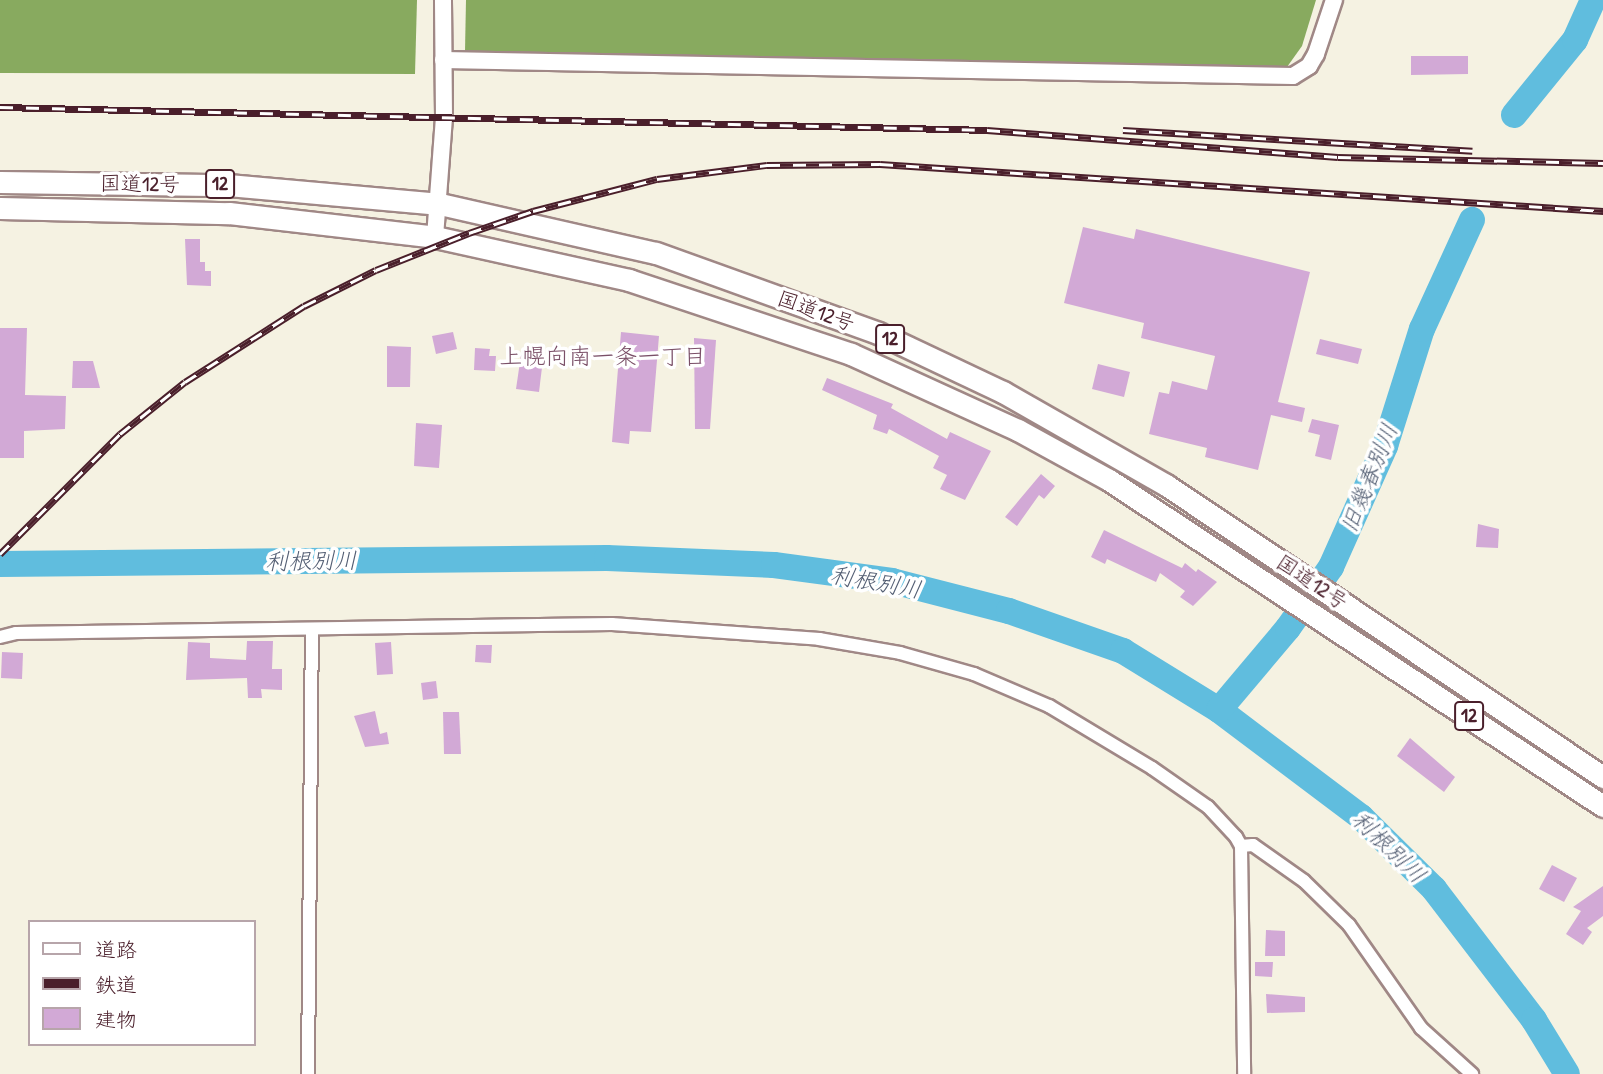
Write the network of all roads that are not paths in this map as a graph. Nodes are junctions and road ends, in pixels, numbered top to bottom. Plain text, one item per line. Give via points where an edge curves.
1 (443, 0) edge
2 (1334, 0) edge
3 (443, 60) junction
4 (0, 182) edge
5 (440, 204) junction
6 (0, 208) edge
7 (435, 237) junction
8 (312, 629) junction
9 (0, 637) edge
10 (1603, 777) edge
11 (1603, 806) edge
12 (1241, 845) junction
13 (308, 1074) edge
14 (1244, 1074) edge
15 (1472, 1074) edge

1 - 3 street
2 - 3 street via 1316,54 1309,66 1293,76
3 - 5 street
4 - 5 highway, 国道12号 / 12 via 228,185
5 - 7 street
5 - 10 highway, 国道12号 / 12 via 656,253 878,333 1003,391 1092,441 1298,573
6 - 7 highway, 国道12号 / 12 via 229,213
7 - 11 highway, 国道12号 / 12 via 629,280 723,309 934,389 1109,480
8 - 9 street via 16,633
8 - 12 street via 612,624 819,639 901,653 974,674 1049,706 1208,807
8 - 13 street
12 - 14 street
12 - 15 street via 1253,845 1304,881 1349,925 1421,1028

